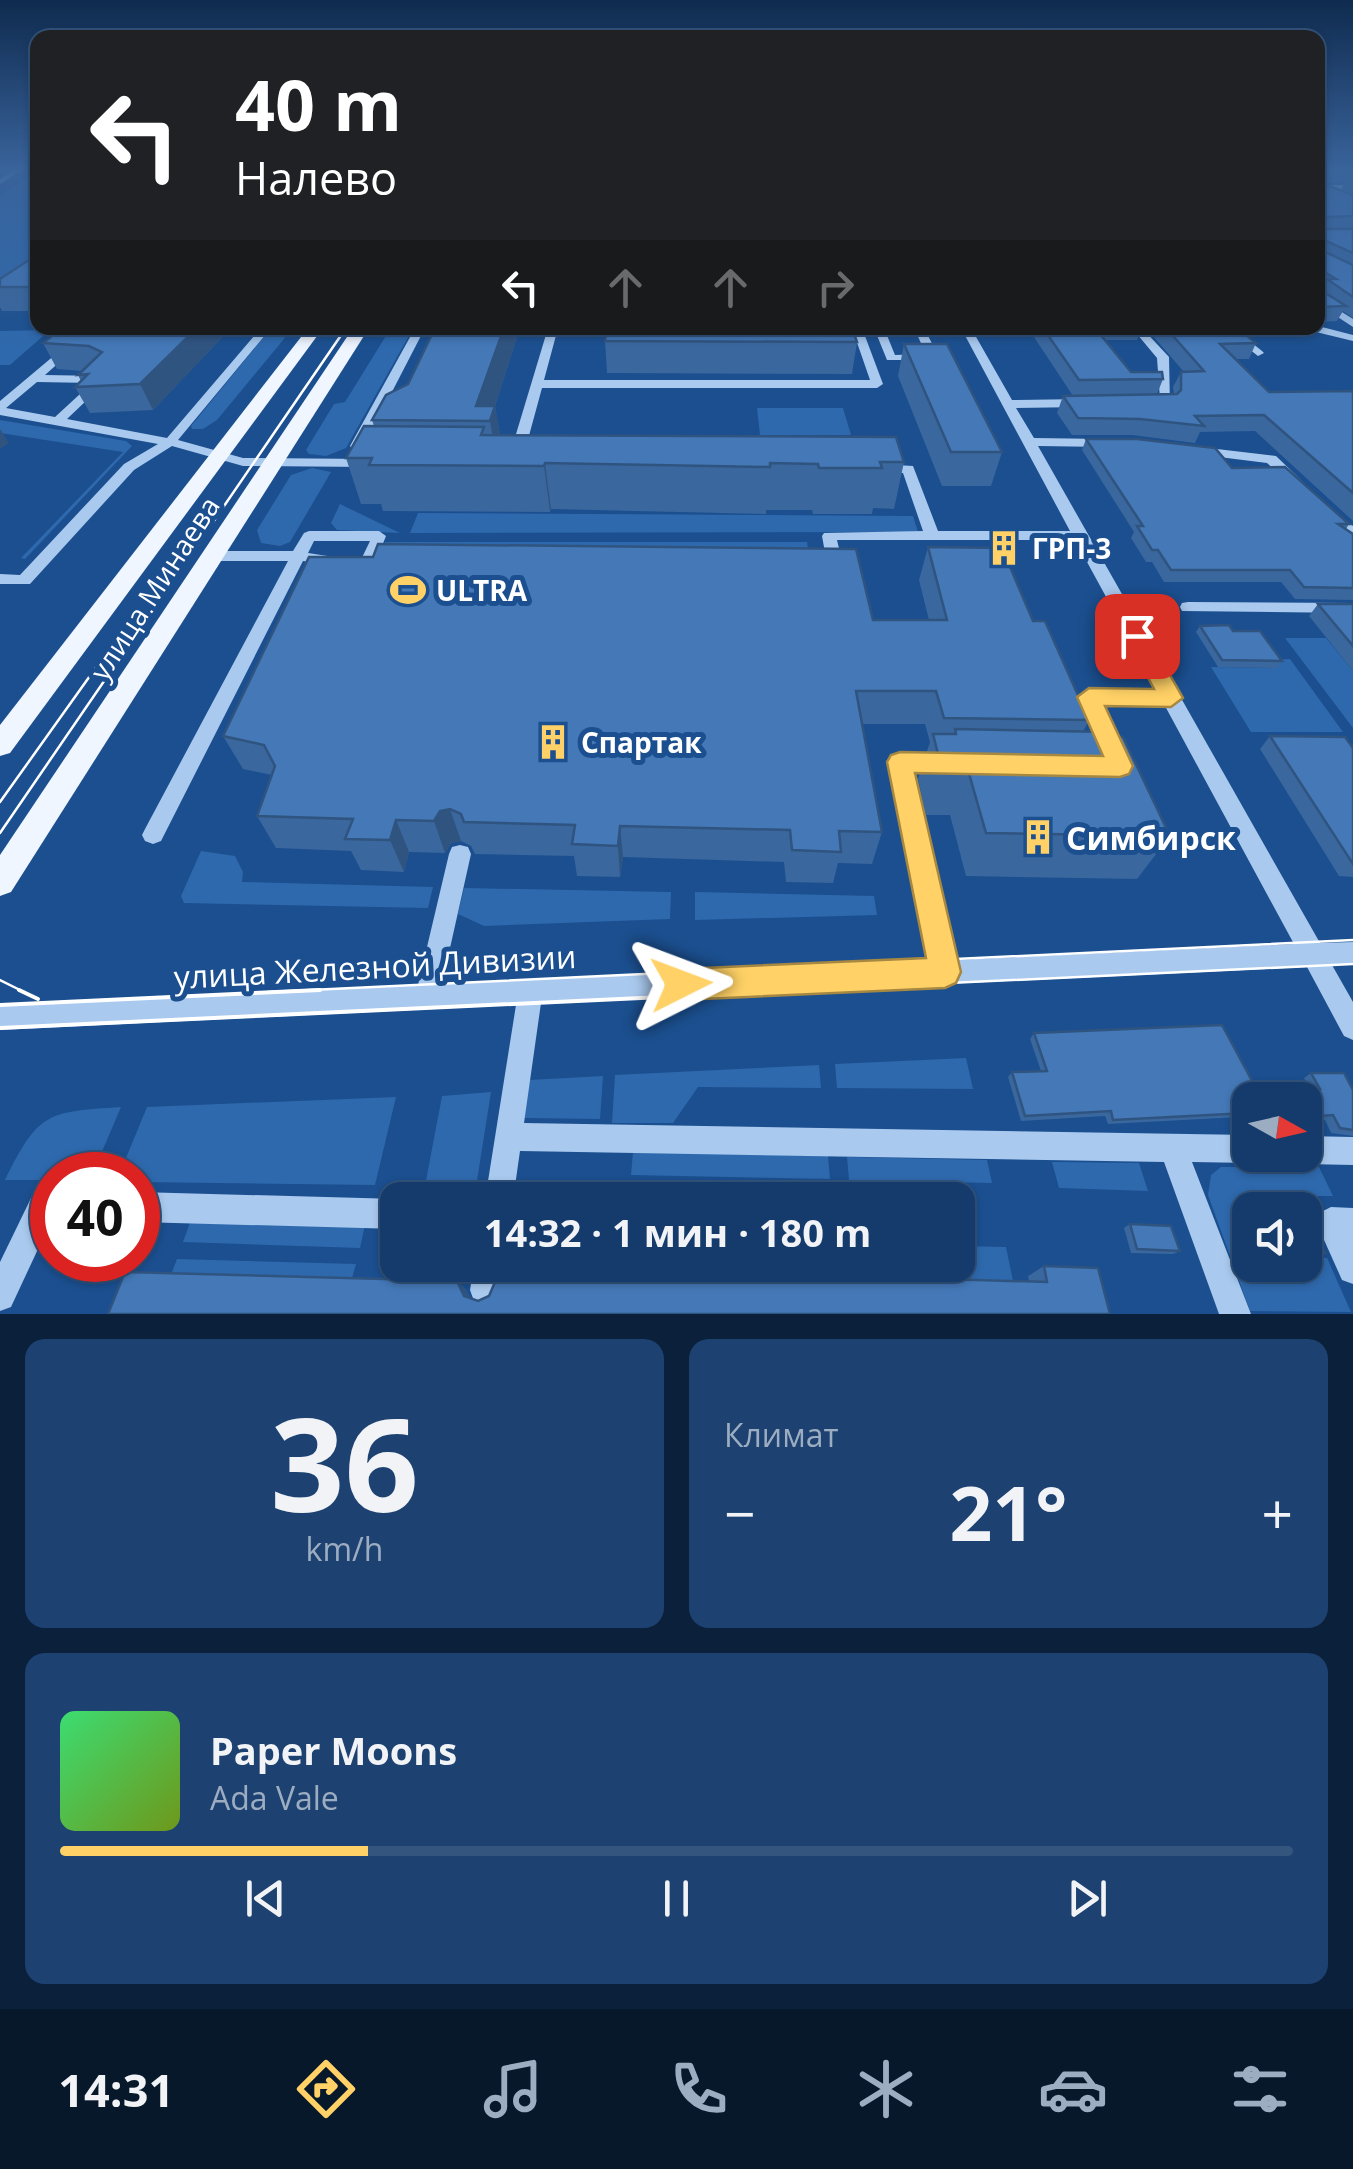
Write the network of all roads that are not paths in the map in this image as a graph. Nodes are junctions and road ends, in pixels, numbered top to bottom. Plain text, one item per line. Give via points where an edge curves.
1 (1325, 307) edge
2 (1353, 324) edge
3 (1325, 331) edge
4 (85, 335) edge
5 (260, 335) edge
6 (310, 335) edge
7 (357, 335) edge
8 (416, 335) edge
9 (550, 335) edge
10 (860, 335) edge
11 (882, 335) edge
12 (922, 335) edge
13 (970, 335) edge
14 (1143, 335) edge
15 (1236, 335) edge
16 (1353, 338) edge
17 (1258, 353) edge
18 (33, 378) junction
19 (536, 384) junction
20 (1147, 403) edge
21 (1009, 404) junction
22 (1089, 404) edge
23 (0, 409) edge
24 (58, 421) junction
25 (170, 442) junction
26 (1030, 442) junction
27 (1115, 443) edge
28 (1192, 450) edge
29 (216, 457) junction
30 (272, 462) junction
31 (348, 463) junction
32 (386, 463) edge
33 (534, 465) edge
34 (855, 468) edge
35 (1353, 534) edge
36 (932, 536) junction
37 (1082, 536) junction
38 (210, 556) junction
39 (298, 556) junction
40 (366, 566) junction
41 (385, 566) edge
42 (816, 568) edge
43 (836, 568) junction
44 (859, 569) edge
45 (0, 579) edge
46 (1188, 607) dead end
47 (1353, 608) edge
48 (1171, 698) junction
49 (0, 745) edge
50 (973, 764) edge
51 (1102, 766) edge
52 (153, 835) dead end
53 (460, 854) edge
54 (0, 882) edge
55 (1353, 954) edge
56 (1313, 956) junction
57 (945, 972) junction
58 (530, 992) junction
59 (427, 996) junction
60 (0, 1017) edge
61 (1353, 1027) edge
62 (508, 1137) junction
63 (1173, 1148) junction
64 (1232, 1150) edge
65 (1322, 1150) edge
66 (1353, 1151) edge
67 (502, 1182) edge
68 (160, 1208) edge
69 (380, 1214) edge
70 (1353, 1223) edge
71 (30, 1232) edge
72 (1353, 1269) edge
73 (0, 1296) edge
74 (1235, 1314) edge

1 - 2 street
3 - 16 street
4 - 18 street
5 - 25 street
6 - 29 main road, улица Минаева
7 - 30 main road, улица Минаева
8 - 31 street
9 - 19 street
10 - 19 street via 877,384
11 - 12 street via 891,358 933,358
13 - 21 street
14 - 20 street via 1163,357 1166,403
15 - 17 street
18 - 23 street
18 - 24 street via 102,380
19 - 33 street via 509,464
21 - 22 street
21 - 26 street
23 - 24 street
24 - 25 street
25 - 29 street
25 - 45 street via 129,468 24,580
26 - 27 street
26 - 37 street
28 - 35 street via 1271,459
29 - 30 street
29 - 49 main road, улица Минаева
30 - 31 street
30 - 38 main road, улица Минаева
31 - 32 street
34 - 36 street via 908,468
36 - 37 street
36 - 43 street via 829,536
37 - 48 street
38 - 39 street
38 - 54 main road, улица Минаева
39 - 40 street
39 - 40 street via 309,536 379,536
39 - 52 street
40 - 41 street
42 - 43 street
43 - 44 street
46 - 47 street
48 - 51 street via 1089,697 1120,766
48 - 56 street
50 - 57 street via 900,762
53 - 59 street
55 - 56 street, улица Железной Дивизии
56 - 57 street, улица Железной Дивизии
56 - 61 street
57 - 58 street, улица Железной Дивизии
58 - 59 street, улица Железной Дивизии
58 - 62 street
59 - 60 street, улица Железной Дивизии
62 - 63 street
62 - 67 street
63 - 64 street
63 - 74 street
65 - 66 street
68 - 69 street
70 - 72 street via 1331,1222
71 - 73 street

